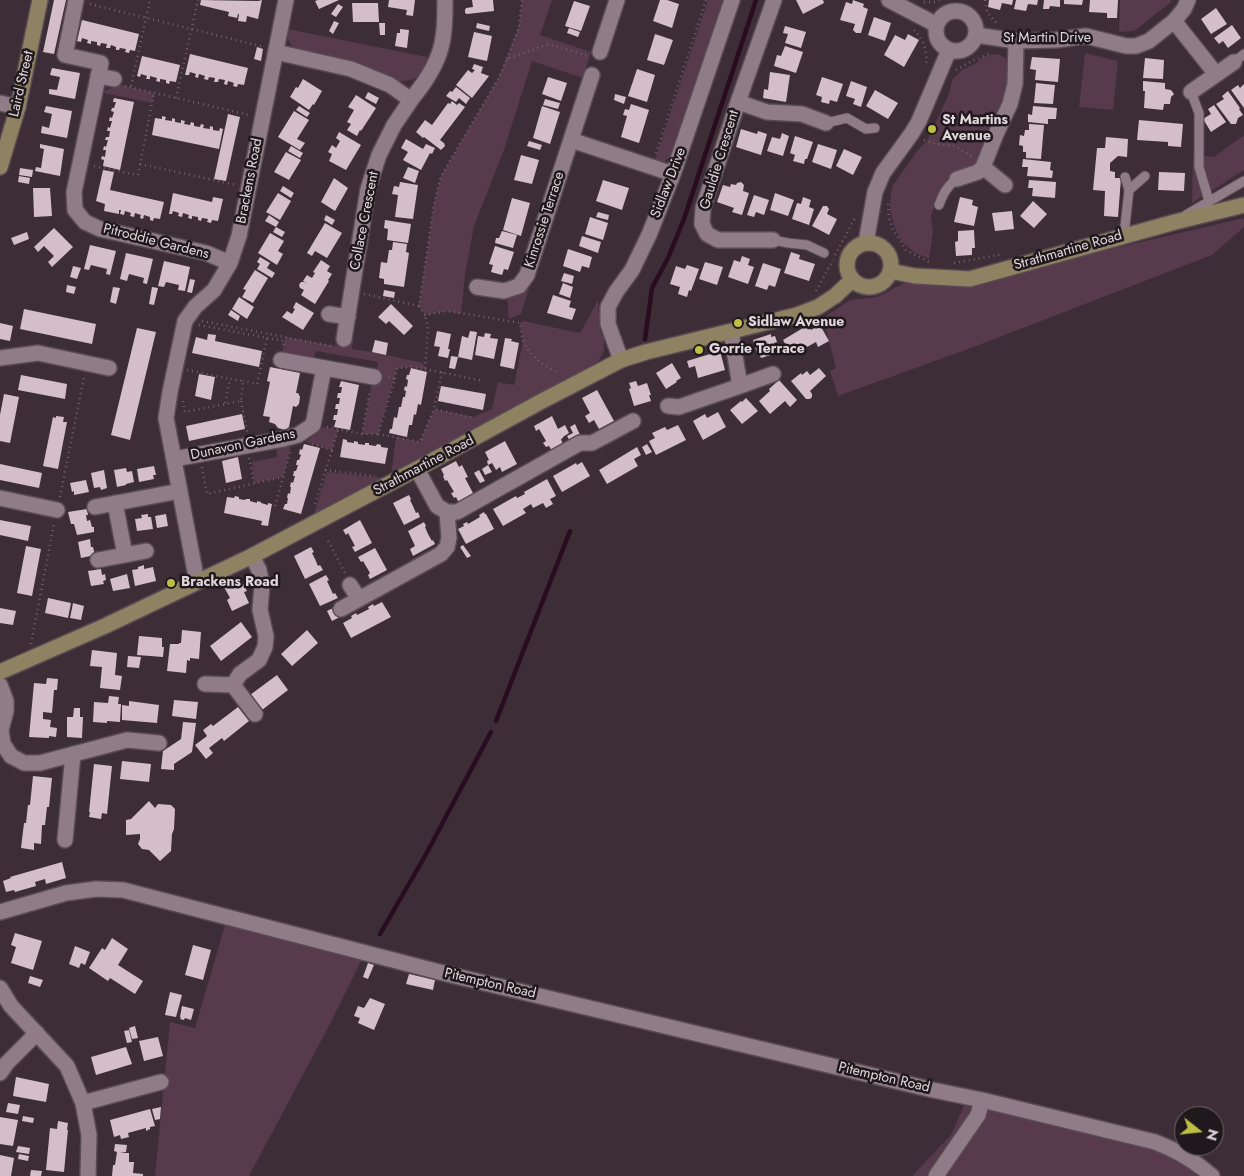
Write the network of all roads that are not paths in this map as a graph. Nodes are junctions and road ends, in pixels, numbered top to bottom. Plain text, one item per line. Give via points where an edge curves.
1 (40, 0) edge
2 (76, 0) edge
3 (286, 0) edge
4 (445, 0) edge
5 (617, 0) edge
6 (732, 0) edge
7 (774, 0) edge
8 (889, 0) edge
9 (1188, 0) edge
10 (966, 6) edge
11 (1174, 21) junction
12 (937, 25) junction
13 (976, 34) junction
14 (1016, 46) junction
15 (949, 50) junction
16 (276, 52) junction
17 (594, 54) road end
18 (1239, 58) edge
19 (1216, 74) junction
20 (592, 75) dead end
21 (98, 76) junction
22 (114, 79) road end
23 (1191, 92) joint
24 (411, 100) junction
25 (0, 102) edge
26 (738, 102) junction
27 (18, 107) junction
28 (826, 123) joint
29 (875, 128) dead end
30 (571, 140) junction
31 (0, 167) edge
32 (983, 167) junction
33 (673, 174) junction
34 (1125, 176) dead end
35 (1145, 176) dead end
36 (957, 179) joint
37 (1244, 181) edge
38 (1006, 185) dead end
39 (1129, 190) junction
40 (1209, 201) junction
41 (940, 205) dead end
42 (1244, 205) edge
43 (1175, 222) junction
44 (1124, 235) junction
45 (772, 240) joint
46 (866, 242) junction
47 (824, 253) dead end
48 (230, 263) junction
49 (890, 271) junction
50 (852, 280) junction
51 (477, 287) dead end
52 (329, 314) dead end
53 (348, 317) junction
54 (731, 332) junction
55 (344, 339) road end
56 (0, 358) edge
57 (281, 360) dead end
58 (621, 360) junction
59 (109, 368) dead end
60 (324, 368) junction
61 (773, 374) dead end
62 (374, 377) road end
63 (740, 386) junction
64 (668, 406) dead end
65 (633, 421) dead end
66 (174, 460) junction
67 (418, 469) junction
68 (180, 492) junction
69 (0, 498) edge
70 (115, 503) junction
71 (95, 507) dead end
72 (57, 510) dead end
73 (447, 512) junction
74 (146, 551) dead end
75 (125, 555) junction
76 (252, 556) junction
77 (98, 560) dead end
78 (197, 582) junction
79 (350, 585) road end
80 (359, 598) junction
81 (341, 609) dead end
82 (0, 672) edge
83 (205, 684) dead end
84 (233, 685) junction
85 (0, 686) edge
86 (255, 714) dead end
87 (159, 744) dead end
88 (74, 754) junction
89 (65, 840) dead end
90 (0, 912) edge
91 (0, 988) edge
92 (37, 1033) junction
93 (0, 1073) edge
94 (160, 1082) dead end
95 (982, 1100) junction
96 (82, 1103) junction
97 (88, 1176) edge
98 (936, 1176) edge
99 (1212, 1176) edge

1 - 27 street, Laird Street
2 - 21 street via 65,55 100,63
3 - 16 street, Brackens Road
4 - 24 street, Collace Crescent via 446,19 438,59
5 - 17 street
6 - 33 street, Sidlaw Drive
7 - 26 street, Gauldie Crescent
8 - 12 street
9 - 11 street, St Martin Drive
10 - 12 street via 945,15
10 - 13 street
11 - 14 street, St Martin Drive via 1149,41 1136,46 1086,36
11 - 19 street
12 - 15 street via 937,37
13 - 14 street, St Martin Drive
13 - 15 street via 969,47 956,52
14 - 32 street via 1015,84 1010,104
15 - 46 street via 919,121 917,137 883,173 875,192
16 - 24 street via 351,69 390,85
16 - 48 street, Brackens Road via 239,236
18 - 19 street
19 - 23 street
20 - 30 street, Kinrossie Terrace
21 - 22 street
21 - 48 street, Pitroddie Gardens via 74,192 76,210 85,222 100,229 206,253
23 - 40 lane via 1199,113 1199,167
24 - 53 street, Collace Crescent via 383,147 368,189
25 - 27 street
26 - 28 street via 767,112 802,114
26 - 45 street, Gauldie Crescent via 703,208 702,224 707,234 718,240
27 - 31 street, Laird Street
28 - 29 lane via 847,118 866,129
30 - 33 street
30 - 51 street, Kinrossie Terrace via 527,275 519,286 504,291
32 - 36 street
32 - 38 street
33 - 58 street, Sidlaw Drive via 632,270 608,307 608,324
34 - 39 lane
35 - 39 lane
36 - 41 lane via 943,194
37 - 40 lane
39 - 44 lane
40 - 43 lane
42 - 43 street, Strathmartine Road
43 - 44 street, Strathmartine Road
44 - 49 street, Strathmartine Road via 970,279
45 - 47 lane, Gauldie Crescent via 807,245
46 - 49 street via 886,250
46 - 50 street via 849,254 846,267
48 - 66 street, Brackens Road via 214,290 185,321 166,418
49 - 50 street via 887,278 874,287
50 - 54 street, Strathmartine Road via 818,307 797,316
52 - 53 street
53 - 55 street, Collace Crescent
54 - 58 street, Strathmartine Road
54 - 63 street
56 - 59 street via 38,353
57 - 60 street
58 - 67 street, Strathmartine Road
60 - 62 street
60 - 66 street, Dunavon Gardens via 313,425 299,439 283,439 249,449
61 - 63 street
63 - 64 street via 680,407
65 - 73 street via 592,443 580,444 457,512
66 - 68 street, Brackens Road
67 - 73 street via 437,506
67 - 76 street, Strathmartine Road
68 - 70 street
68 - 78 street, Brackens Road
69 - 72 street
70 - 71 street
70 - 75 street
73 - 80 street via 449,538 441,554
74 - 75 street
75 - 77 street
76 - 78 street, Strathmartine Road
76 - 84 street via 262,585 260,610 265,647 258,660 240,674
78 - 82 street, Strathmartine Road
79 - 80 street
80 - 81 street
83 - 84 street
84 - 86 street
85 - 88 street via 6,702 2,744 11,756 24,763 40,763
87 - 88 street via 127,740
88 - 89 street
90 - 95 street, Pitempton Road via 66,892 124,890 447,974
91 - 92 street via 11,1006
92 - 93 street
92 - 96 street via 67,1066
94 - 96 street
95 - 98 street via 978,1115
95 - 99 street, Pitempton Road via 1155,1142 1198,1164
96 - 97 street via 89,1135

